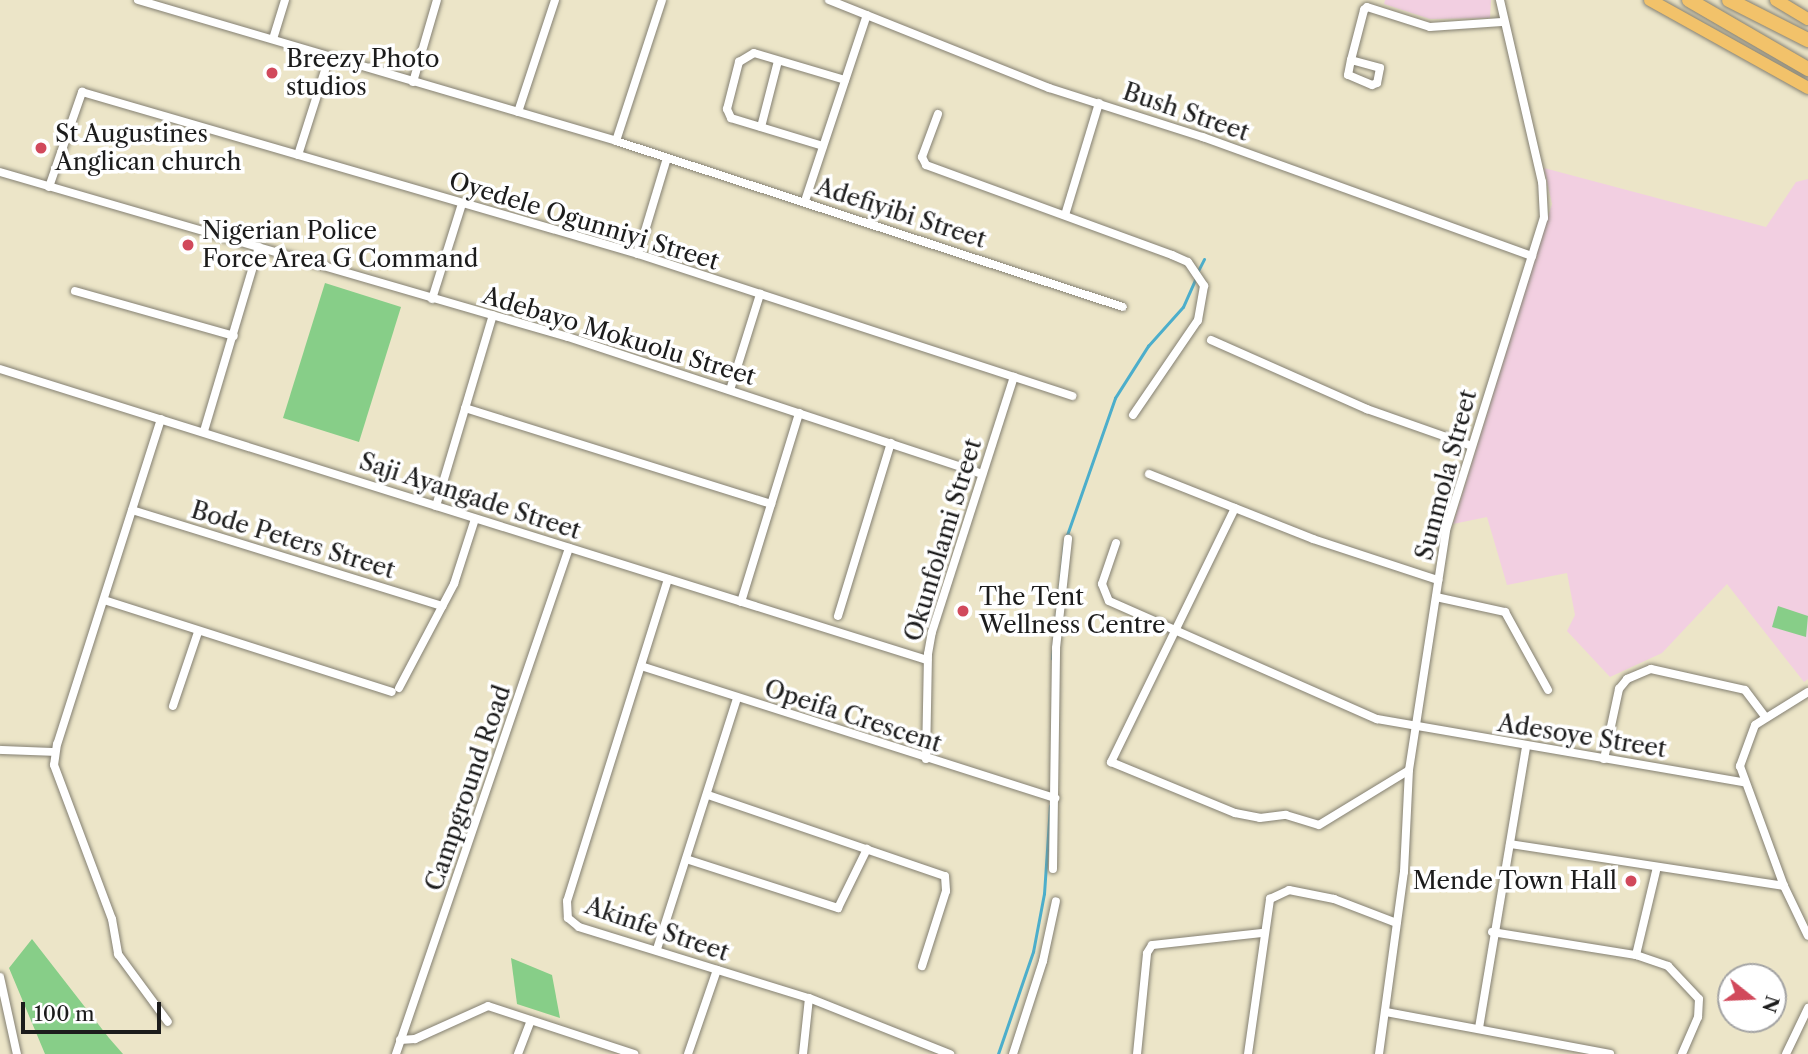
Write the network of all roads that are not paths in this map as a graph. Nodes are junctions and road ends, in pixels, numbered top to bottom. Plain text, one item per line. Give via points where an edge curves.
1 (138, 0) edge
2 (285, 0) edge
3 (437, 0) edge
4 (555, 0) edge
5 (662, 0) edge
6 (829, 0) edge
7 (1500, 0) edge
8 (1650, 0) edge
9 (1689, 0) edge
10 (1729, 0) edge
11 (1776, 0) edge
12 (867, 15) junction
13 (1808, 19) edge
14 (1503, 22) junction
15 (273, 39) junction
16 (1808, 40) edge
17 (329, 58) junction
18 (1351, 60) dead end
19 (778, 61) junction
20 (1808, 69) edge
21 (845, 80) junction
22 (413, 82) junction
23 (1808, 88) edge
24 (1099, 103) junction
25 (517, 112) junction
26 (938, 114) dead end
27 (761, 127) junction
28 (616, 141) junction
29 (823, 146) junction
30 (298, 155) junction
31 (667, 158) junction
32 (0, 172) edge
33 (50, 187) junction
34 (805, 201) junction
35 (462, 204) junction
36 (1066, 215) junction
37 (259, 247) junction
38 (638, 254) junction
39 (1532, 256) junction
40 (75, 291) dead end
41 (760, 294) junction
42 (432, 299) junction
43 (1123, 307) dead end
44 (493, 314) junction
45 (233, 336) junction
46 (1210, 340) dead end
47 (0, 369) edge
48 (1014, 377) junction
49 (730, 390) junction
50 (1072, 396) dead end
51 (465, 408) junction
52 (799, 413) junction
53 (1133, 415) dead end
54 (160, 419) junction
55 (204, 431) junction
56 (891, 443) junction
57 (1472, 446) junction
58 (982, 474) junction
59 (1149, 474) dead end
60 (771, 504) junction
61 (436, 506) junction
62 (1235, 508) junction
63 (132, 510) junction
64 (475, 519) junction
65 (1068, 539) dead end
66 (1116, 543) dead end
67 (569, 548) junction
68 (668, 579) junction
69 (1438, 580) junction
70 (1436, 597) junction
71 (104, 600) junction
72 (741, 602) junction
73 (442, 606) junction
74 (838, 616) dead end
75 (198, 632) junction
76 (1174, 632) junction
77 (927, 660) junction
78 (641, 666) junction
79 (1548, 690) dead end
80 (1808, 692) edge
81 (737, 699) junction
82 (173, 706) dead end
83 (1765, 717) junction
84 (1416, 729) junction
85 (1526, 747) junction
86 (0, 750) edge
87 (54, 752) junction
88 (926, 759) junction
89 (1604, 759) junction
90 (1409, 770) junction
91 (1743, 782) junction
92 (708, 795) junction
93 (1052, 797) junction
94 (1510, 844) junction
95 (867, 849) junction
96 (686, 859) junction
97 (1657, 867) junction
98 (1053, 869) dead end
99 (1784, 886) junction
100 (1056, 901) dead end
101 (1397, 923) junction
102 (1492, 932) junction
103 (1262, 933) junction
104 (1808, 936) edge
105 (657, 949) junction
106 (1636, 955) junction
107 (922, 966) dead end
108 (717, 970) junction
109 (0, 977) edge
110 (809, 998) junction
111 (1808, 1008) edge
112 (1385, 1012) junction
113 (531, 1020) junction
114 (168, 1021) dead end
115 (1479, 1028) junction
116 (400, 1040) junction
117 (17, 1054) edge
118 (396, 1054) edge
119 (518, 1054) edge
120 (634, 1054) edge
121 (688, 1054) edge
122 (803, 1054) edge
123 (950, 1054) edge
124 (1013, 1054) edge
125 (1137, 1054) edge
126 (1248, 1054) edge
127 (1379, 1054) edge
128 (1610, 1054) edge
129 (1682, 1054) edge
130 (1786, 1054) edge

1 - 15 street, Adefiyibi Street
2 - 15 street
3 - 22 street
4 - 25 street
5 - 28 street
6 - 12 street, Bush Street
7 - 14 street, Sunmola Street
8 - 23 main road
9 - 20 highway
10 - 16 highway
11 - 13 main road
12 - 21 street
12 - 24 street, Bush Street
14 - 18 street via 1430,27 1367,8
14 - 39 street, Sunmola Street via 1545,201
15 - 17 street, Adefiyibi Street
17 - 22 street, Adefiyibi Street
17 - 30 street
19 - 21 street
19 - 27 street
19 - 27 street via 748,53 739,62 728,113
21 - 29 street
22 - 25 street, Adefiyibi Street
24 - 36 street
24 - 39 street, Bush Street
25 - 28 street, Adefiyibi Street
26 - 36 street via 922,157 926,165
27 - 29 street
28 - 31 street, Adefiyibi Street
29 - 34 street
30 - 33 street, Oyedele Ogunniyi Street via 82,92
30 - 35 street, Oyedele Ogunniyi Street
31 - 34 street, Adefiyibi Street
31 - 38 street
32 - 33 street, Adebayo Mokuolu Street
33 - 37 street, Adebayo Mokuolu Street
34 - 43 street, Adefiyibi Street
35 - 38 street, Oyedele Ogunniyi Street
35 - 42 street
36 - 53 street via 1188,262 1204,286 1198,320
37 - 42 street, Adebayo Mokuolu Street
37 - 45 street
38 - 41 street, Oyedele Ogunniyi Street
39 - 57 street, Sunmola Street
40 - 45 street
41 - 48 street, Oyedele Ogunniyi Street
41 - 49 street
42 - 44 street, Adebayo Mokuolu Street
44 - 49 street, Adebayo Mokuolu Street
44 - 51 street
45 - 55 street
46 - 57 street via 1367,409
47 - 54 street, Saji Ayangade Street
48 - 50 street, Oyedele Ogunniyi Street
48 - 58 street, Okunfolami Street
49 - 52 street, Adebayo Mokuolu Street
51 - 60 street
51 - 61 street
52 - 56 street, Adebayo Mokuolu Street
52 - 60 street
54 - 55 street, Saji Ayangade Street
54 - 63 street
55 - 61 street, Saji Ayangade Street
56 - 58 street, Adebayo Mokuolu Street
56 - 74 street
57 - 69 street, Sunmola Street via 1446,530
58 - 77 street, Okunfolami Street
59 - 62 street
60 - 72 street
61 - 64 street, Saji Ayangade Street
62 - 69 street
62 - 76 street
63 - 71 street
63 - 73 street, Bode Peters Street
64 - 67 street, Saji Ayangade Street
64 - 73 street
65 - 93 street via 1056,648
66 - 76 street, Adesoye Street via 1108,559 1103,593 1109,601
67 - 68 street, Saji Ayangade Street
67 - 116 street, Campground Road
68 - 72 street, Saji Ayangade Street
68 - 78 street, Akinfe Street
69 - 70 street, Sunmola Street
70 - 79 street via 1505,612
70 - 84 street, Sunmola Street
71 - 75 street
71 - 87 street
72 - 77 street, Saji Ayangade Street
73 - 75 street via 395,690
75 - 82 street
76 - 84 street, Adesoye Street via 1377,719
76 - 90 street via 1110,760 1113,764 1234,813 1260,818 1286,815 1319,825
77 - 88 street, Okunfolami Street
78 - 81 street, Opeifa Crescent
78 - 105 street, Akinfe Street via 566,910 579,927
80 - 83 street
81 - 88 street, Opeifa Crescent
81 - 92 street
83 - 89 street via 1745,690 1651,669 1627,679 1619,689
83 - 91 street via 1755,725 1742,750
84 - 85 street, Adesoye Street
84 - 90 street, Sunmola Street
85 - 89 street, Adesoye Street
85 - 94 street
86 - 87 street
87 - 114 street via 55,776 111,919 118,954
88 - 93 street, Opeifa Crescent
89 - 91 street, Adesoye Street
90 - 101 street, Sunmola Street via 1408,828
91 - 99 street
92 - 95 street
92 - 96 street
93 - 98 street
94 - 97 street
94 - 102 street
95 - 96 street via 838,908
95 - 107 street via 945,876 946,891
96 - 105 street
97 - 99 street
97 - 106 street
99 - 104 street
100 - 124 street via 1043,961
101 - 103 street via 1334,899 1289,890 1270,899
101 - 112 street, Sunmola Street
102 - 106 street
102 - 115 street
103 - 125 street via 1152,945 1147,953
103 - 126 street
105 - 108 street, Akinfe Street
106 - 129 street via 1668,966 1699,999 1698,1017
108 - 110 street, Akinfe Street
108 - 121 street
109 - 117 street
110 - 122 street
110 - 123 street, Akinfe Street
111 - 130 street
112 - 115 street
112 - 127 street, Sunmola Street
113 - 116 street via 488,1006 415,1039
113 - 119 street
113 - 120 street
115 - 128 street
116 - 118 street, Campground Road

